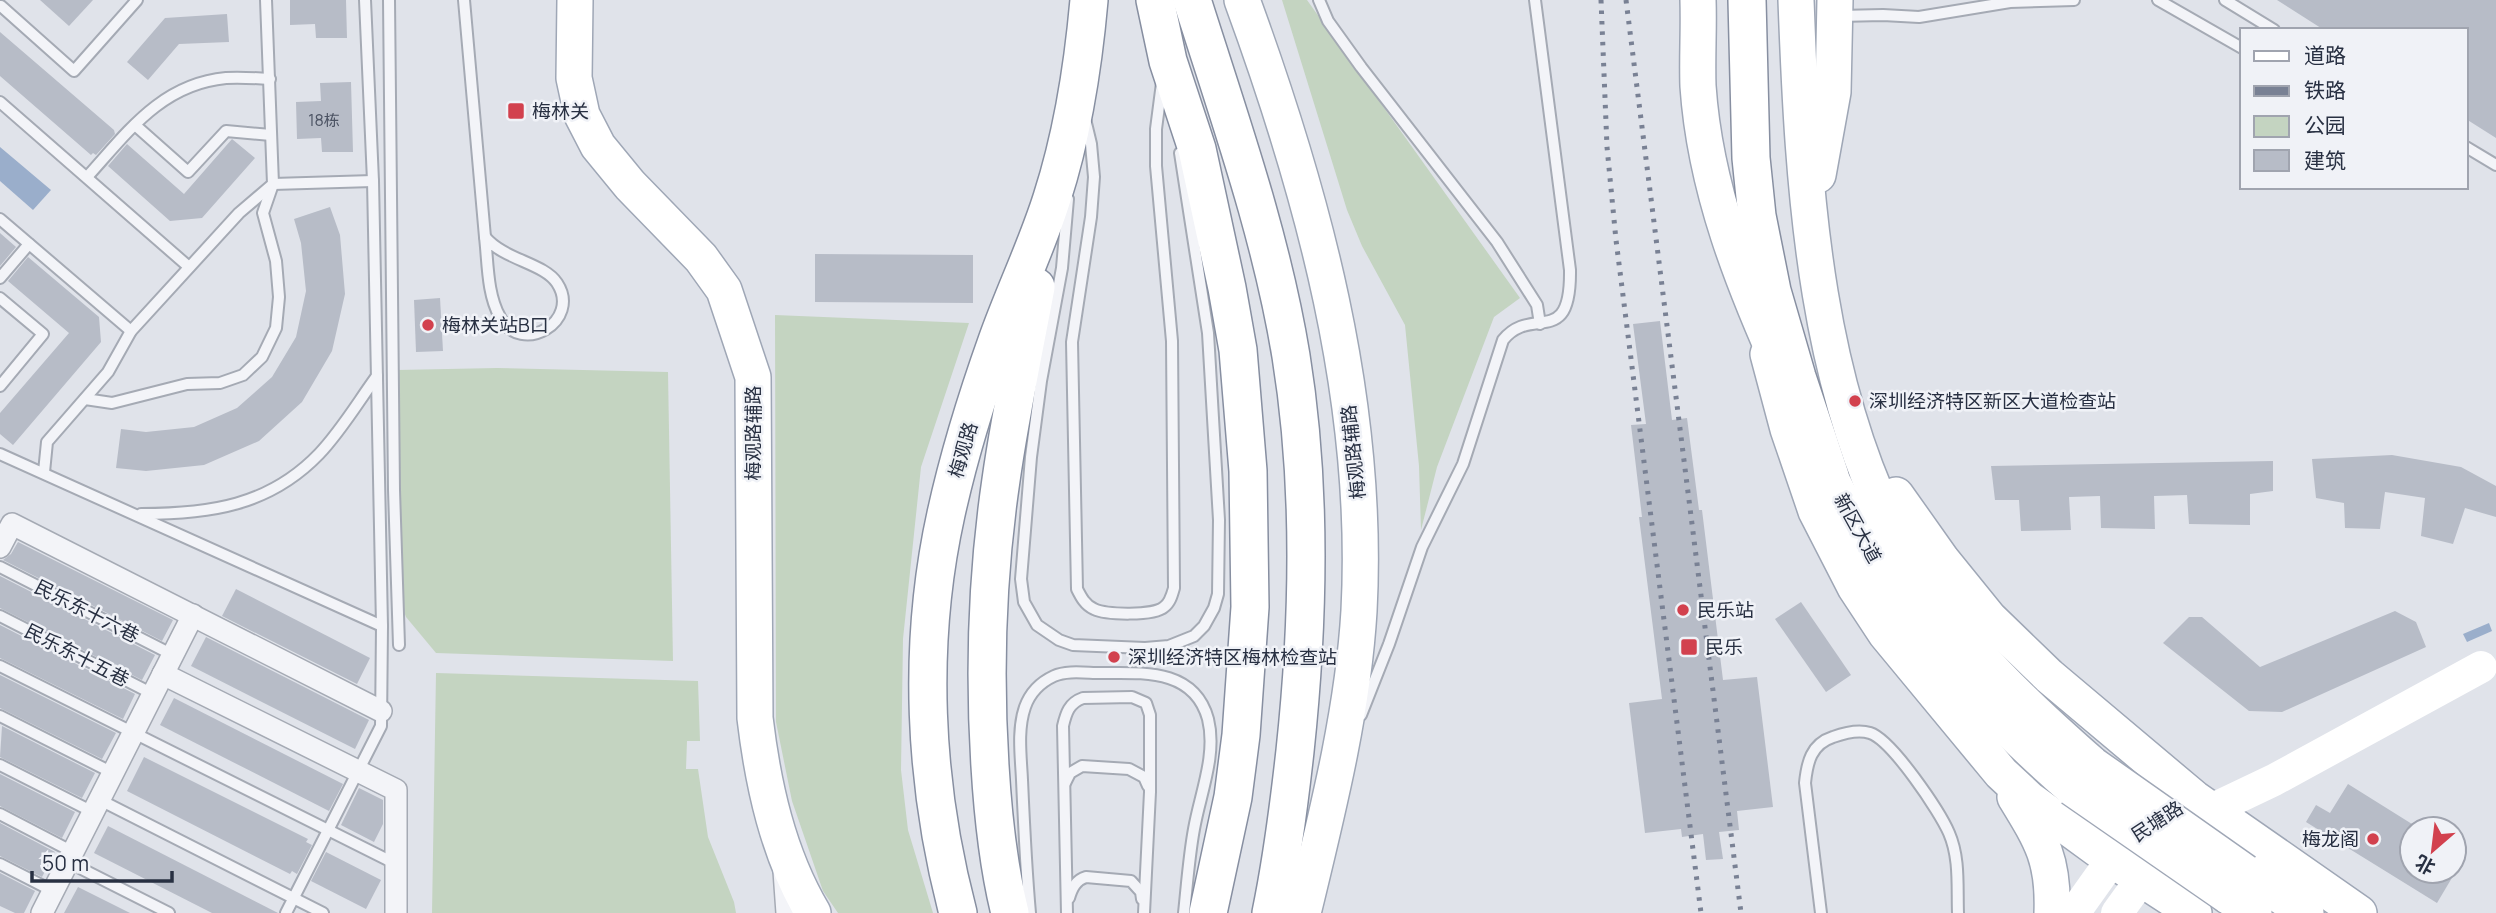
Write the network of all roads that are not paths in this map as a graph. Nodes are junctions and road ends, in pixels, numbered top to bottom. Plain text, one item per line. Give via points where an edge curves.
1 (6, 0) edge
2 (137, 0) edge
3 (266, 0) edge
4 (365, 0) edge
5 (389, 0) edge
6 (464, 0) edge
7 (575, 0) edge
8 (1089, 0) edge
9 (1155, 0) edge
10 (1192, 0) edge
11 (1242, 0) edge
12 (1319, 0) edge
13 (1535, 0) edge
14 (1687, 0) edge
15 (1698, 0) edge
16 (1747, 0) edge
17 (1796, 0) edge
18 (2074, 0) edge
19 (2158, 0) edge
20 (2225, 0) edge
21 (0, 6) edge
22 (1836, 8) edge
23 (2271, 28) edge
24 (2240, 47) edge
25 (1168, 61) junction
26 (270, 79) junction
27 (1698, 85) junction
28 (1079, 92) junction
29 (0, 102) edge
30 (135, 125) junction
31 (1177, 130) dead end
32 (271, 135) junction
33 (1179, 143) dead end
34 (2468, 148) edge
35 (2496, 165) edge
36 (87, 177) junction
37 (373, 181) junction
38 (273, 184) junction
39 (1064, 187) junction
40 (0, 219) edge
41 (1811, 220) junction
42 (485, 237) junction
43 (29, 244) junction
44 (190, 267) junction
45 (0, 278) edge
46 (0, 298) edge
47 (1758, 317) junction
48 (1540, 324) junction
49 (131, 331) junction
50 (377, 376) junction
51 (0, 386) edge
52 (85, 399) junction
53 (1843, 401) junction
54 (0, 454) edge
55 (44, 471) junction
56 (1830, 476) junction
57 (138, 514) junction
58 (0, 547) edge
59 (0, 567) edge
60 (193, 615) junction
61 (0, 617) edge
62 (382, 626) junction
63 (398, 645) dead end
64 (173, 655) junction
65 (0, 666) edge
66 (2481, 667) dead end
67 (163, 674) junction
68 (153, 694) junction
69 (381, 710) junction
70 (0, 716) edge
71 (133, 733) junction
72 (1337, 760) junction
73 (0, 765) edge
74 (358, 771) junction
75 (113, 773) junction
76 (2001, 773) junction
77 (2082, 777) junction
78 (1065, 784) junction
79 (1150, 792) junction
80 (2202, 804) junction
81 (97, 806) junction
82 (0, 814) edge
83 (328, 830) junction
84 (783, 848) junction
85 (71, 857) junction
86 (2111, 859) junction
87 (0, 864) edge
88 (396, 864) junction
89 (2140, 878) junction
90 (53, 891) junction
91 (2242, 894) edge
92 (293, 898) junction
93 (1067, 907) edge
94 (1144, 911) edge
95 (42, 913) edge
96 (169, 913) edge
97 (286, 913) edge
98 (323, 913) edge
99 (396, 913) edge
100 (787, 913) edge
101 (813, 913) edge
102 (958, 913) edge
103 (1010, 913) edge
104 (1030, 913) edge
105 (1184, 913) edge
106 (1208, 913) edge
107 (1271, 913) edge
108 (1303, 913) edge
109 (1821, 913) edge
110 (1958, 913) edge
111 (2052, 913) edge
112 (2074, 913) edge
113 (2117, 913) edge
114 (2194, 913) edge
115 (2306, 913) edge
116 (2359, 913) edge

1 - 21 lane
2 - 21 lane via 74,71
3 - 26 lane
4 - 37 lane
5 - 63 lane
6 - 42 lane
7 - 84 main road, 梅观路辅路 via 574,78 582,116 597,146 701,258 724,290 753,377 755,718 760,766
8 - 28 highway, 梅观路
9 - 25 highway
10 - 107 highway via 1246,168 1280,305 1299,415 1306,594 1302,686
11 - 72 main road, 梅观路辅路 via 1273,83 1309,205 1337,333 1353,440 1359,611
12 - 48 lane via 1361,68 1497,242 1537,305
13 - 48 lane via 1570,279 1562,313 1553,322
14 - 27 lane
15 - 27 main road, 新区大道
16 - 56 highway via 1757,216 1772,291
17 - 41 main road, 新区大道 via 1802,141
18 - 22 lane via 2010,2 1919,17
19 - 24 lane
20 - 23 lane
22 - 41 main road via 1833,92
25 - 28 lane via 1159,97 1156,166 1172,341 1174,588 1163,609 1153,612 1105,613 1083,601 1077,589 1072,342 1094,177
25 - 31 lane
25 - 106 highway via 1197,149 1227,288 1238,350 1248,471 1250,607 1241,735
26 - 30 lane via 225,78 200,84 175,93
26 - 32 lane
27 - 47 main road, 新区大道 via 1716,193
28 - 39 highway, 梅观路
29 - 36 lane
30 - 32 lane via 188,172 226,131
30 - 36 lane
32 - 38 lane
33 - 39 lane via 1208,333 1219,520 1218,594 1204,626 1169,646 1073,645 1037,625 1024,602 1021,579 1031,457 1062,268
34 - 35 lane
36 - 44 lane
37 - 38 lane
37 - 50 lane
38 - 44 lane via 239,213
38 - 52 lane via 263,213 276,261 279,297 276,328 262,357 243,375 220,383 187,384 112,403
39 - 102 highway, 梅观路 via 997,340 958,463 936,570 929,630 929,740 941,837
39 - 103 highway via 1001,481 989,600 988,741 996,836
40 - 43 lane
41 - 53 main road, 新区大道
42 - 42 lane via 490,289 500,318 516,333 549,330 562,312 561,290 555,280 494,248
43 - 45 lane
43 - 49 lane
44 - 49 lane
46 - 51 lane via 43,334
47 - 56 main road, 新区大道
47 - 76 main road via 1800,470 1836,551 1886,634
48 - 72 lane via 1524,325 1503,340 1463,464 1422,547 1373,687
49 - 52 lane via 108,372
50 - 57 lane via 321,452 269,492 199,512
50 - 62 lane
52 - 55 lane via 47,442
53 - 77 main road, 新区大道 via 1889,523 1915,571 1950,621 2040,719
53 - 80 main road via 1905,509 1990,618 2049,677
54 - 55 lane
55 - 57 lane
56 - 77 main road, 新区大道 via 1855,526 1923,633 1969,689 2027,749
57 - 62 lane
58 - 60 street via 12,524
59 - 64 lane, 民乐东十六巷
60 - 64 street
60 - 69 street
61 - 68 lane, 民乐东十五巷
62 - 69 lane
64 - 67 street
65 - 71 lane
66 - 80 main road, 民塘路 via 2273,780
67 - 68 street
67 - 74 street
68 - 71 street
69 - 74 lane via 381,726
70 - 75 lane
71 - 75 street
71 - 83 lane
72 - 108 main road, 梅观路辅路
73 - 81 lane
74 - 83 lane
74 - 88 street via 396,790
75 - 81 street
76 - 86 main road
76 - 111 main road via 2043,845 2053,884
77 - 91 main road, 新区大道, bridge
78 - 79 lane via 1070,773 1082,766 1129,769 1144,777
78 - 79 lane via 1063,726 1069,707 1083,698 1132,697 1149,708
78 - 93 lane
79 - 94 lane
80 - 86 main road, 民塘路 via 2147,824
80 - 89 main road, 民塘路
80 - 116 main road
81 - 85 street
81 - 92 lane
82 - 85 lane
83 - 88 lane
83 - 92 lane
84 - 100 street
84 - 101 main road, 梅观路辅路
85 - 90 street
85 - 96 lane
86 - 89 main road
86 - 112 main road, 民塘路
87 - 90 lane
88 - 99 street
89 - 113 main road, 民塘路
89 - 114 main road
90 - 95 street
91 - 115 main road, 新区大道
92 - 97 lane
92 - 98 lane
93 - 94 lane via 1074,884 1086,877 1124,879 1137,886
104 - 105 lane via 1022,774 1026,706 1033,692 1056,675 1145,673 1166,676 1188,688 1207,717 1210,751
109 - 110 lane via 1805,783 1807,762 1828,738 1855,731 1871,733 1884,742 1907,767 1949,832 1955,853

